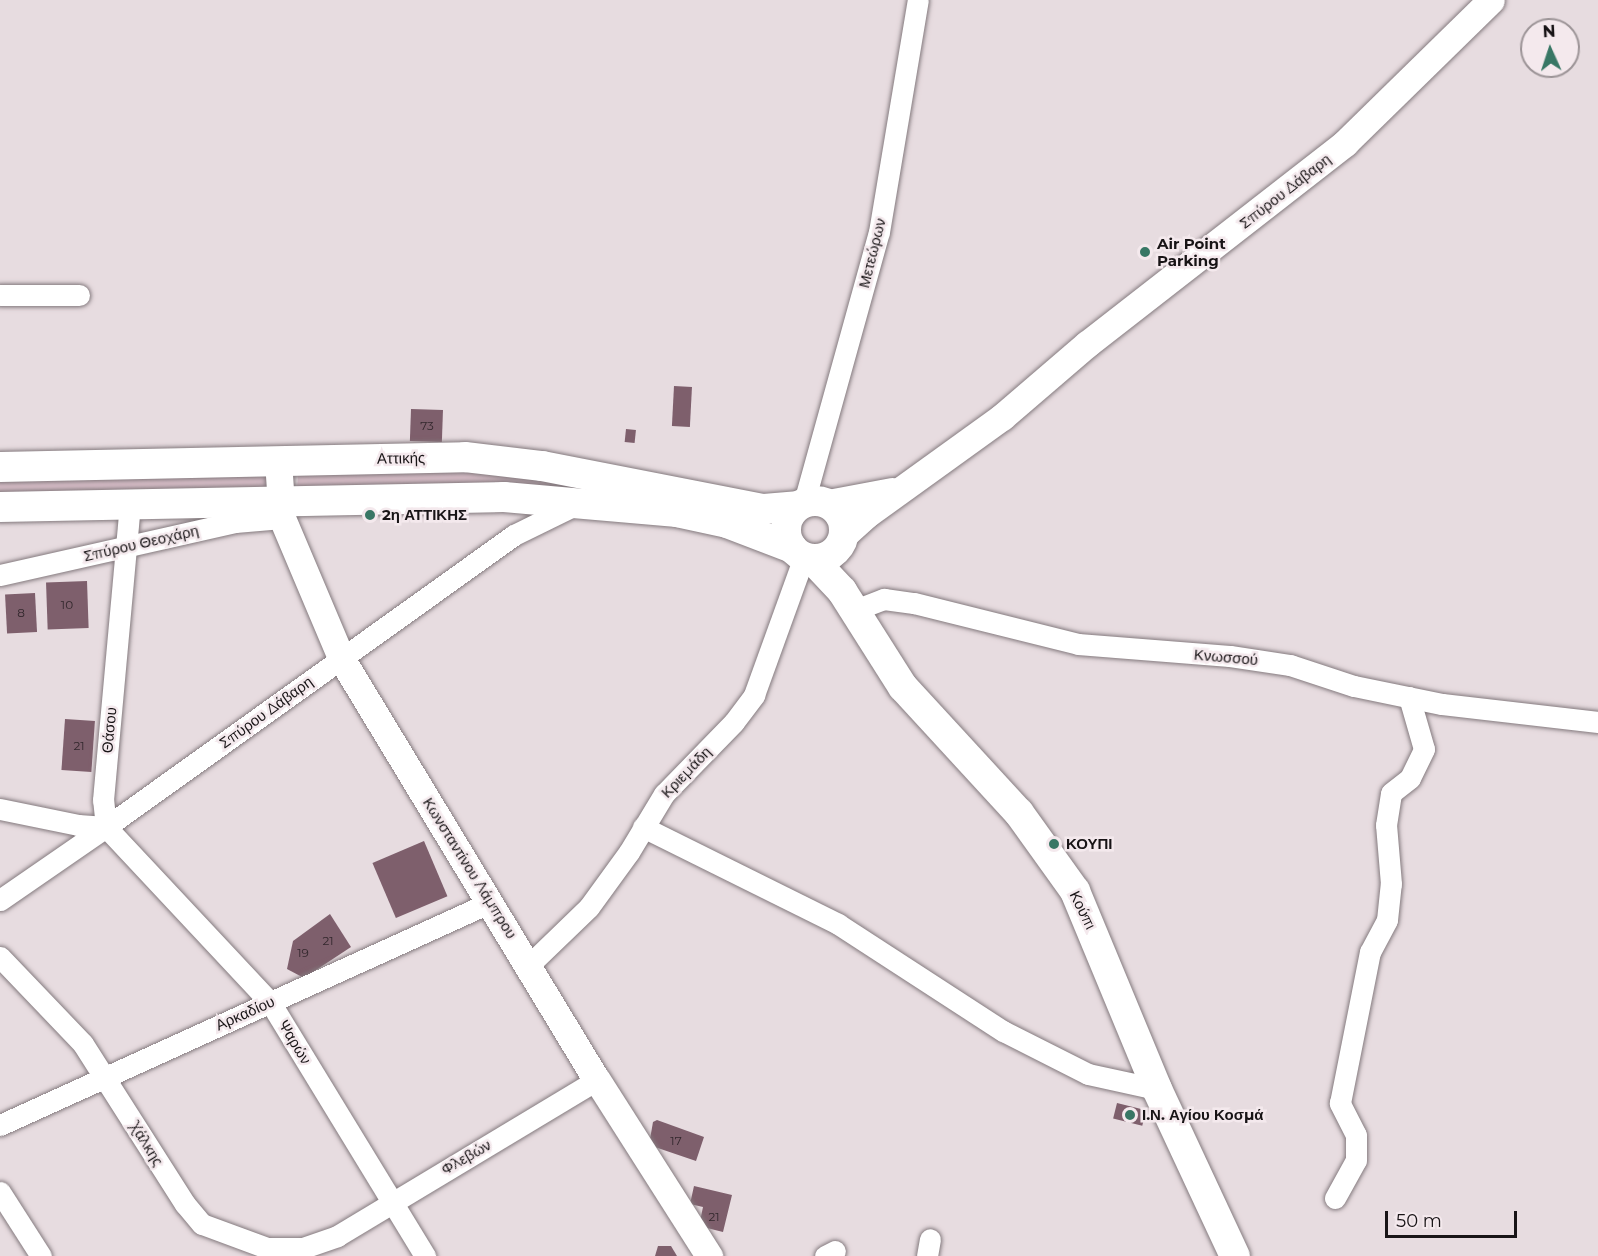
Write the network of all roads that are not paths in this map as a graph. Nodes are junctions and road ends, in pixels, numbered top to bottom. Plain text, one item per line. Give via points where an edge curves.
1 (918, 0) edge
2 (1491, 0) edge
3 (0, 295) edge
4 (79, 295) dead end
5 (278, 461) junction
6 (0, 466) edge
7 (923, 477) junction
8 (504, 497) junction
9 (582, 502) junction
10 (810, 504) junction
11 (130, 505) junction
12 (0, 507) edge
13 (281, 510) junction
14 (514, 535) junction
15 (843, 539) junction
16 (126, 546) junction
17 (802, 554) junction
18 (0, 575) edge
19 (855, 610) junction
20 (341, 658) junction
21 (1409, 698) junction
22 (1598, 722) edge
23 (0, 809) edge
24 (106, 827) junction
25 (643, 827) junction
26 (0, 900) edge
27 (491, 902) junction
28 (0, 957) edge
29 (529, 965) junction
30 (270, 1002) junction
31 (104, 1077) junction
32 (597, 1080) junction
33 (1157, 1089) junction
34 (0, 1125) edge
35 (0, 1192) edge
36 (1335, 1198) dead end
37 (391, 1201) junction
38 (334, 1246) edge
39 (41, 1256) edge
40 (425, 1256) edge
41 (709, 1256) edge
42 (1235, 1256) edge

1 - 10 street, Μετεώρων via 879,232
2 - 7 street, Σπύρου Δάβαρη via 1345,143
3 - 4 street
5 - 6 main road, Αττικής
5 - 10 main road, Αττικής via 465,457 542,466 764,509
5 - 13 street, Κωνσταντίνου Λάμπρου
7 - 10 street, Σπύρου Δάβαρη via 897,489
7 - 15 street, Σπύρου Δάβαρη via 866,515
8 - 9 main road
8 - 13 main road
8 - 14 street
9 - 14 street, Σπύρου Δάβαρη
9 - 17 main road via 717,520
10 - 15 main road via 842,516
10 - 17 main road via 786,526
11 - 12 main road
11 - 13 main road
11 - 16 street, Θάσου
13 - 16 street, Σπύρου Θεοχάρη
13 - 20 street, Κωνσταντίνου Λάμπρου
14 - 20 street, Σπύρου Δάβαρη
15 - 17 main road via 829,556
15 - 19 main road via 843,573
16 - 18 street, Σπύρου Θεοχάρη
16 - 24 street, Θάσου via 103,800
17 - 19 main road via 832,577
17 - 25 street, Κριεμάδη via 754,695 734,722 664,794
19 - 21 street, Κνωσσού via 884,599 914,603 1078,644 1230,656 1290,665 1354,686
19 - 33 main road, Κούπι via 903,687 1019,813 1063,872 1091,923
20 - 24 street, Σπύρου Δάβαρη
20 - 27 street, Κωνσταντίνου Λάμπρου
21 - 22 street, Κνωσσού via 1514,715
21 - 36 street via 1425,749 1410,778 1391,793 1386,825 1391,884 1387,920 1370,952 1340,1103 1356,1135 1356,1160
23 - 24 street
24 - 26 street
24 - 30 street, Ψαρών
25 - 29 street, Κριεμάδη via 589,907
25 - 33 street via 838,924 1003,1031 1088,1074
27 - 29 street, Κωνσταντίνου Λάμπρου
27 - 30 street, Αρκαδίου
28 - 31 street, Χάλκης via 83,1044
29 - 32 street, Κωνσταντίνου Λάμπρου
30 - 31 street, Αρκαδίου
30 - 37 street, Ψαρών
31 - 34 street, Αρκαδίου
31 - 38 street, Χάλκης via 185,1204 202,1224 267,1248
32 - 37 street, Φλεβών
32 - 41 street, Κωνσταντίνου Λάμπρου
33 - 42 main road, Κούπι
35 - 39 street
37 - 38 street, Φλεβών
37 - 40 street, Ψαρών

